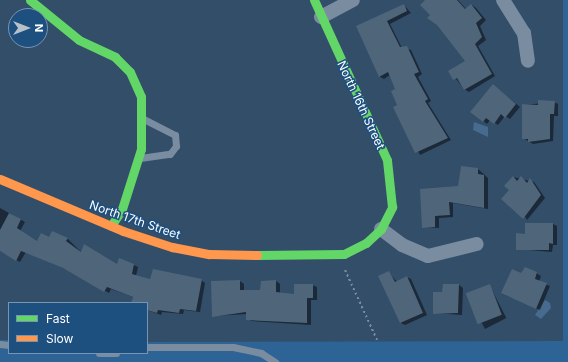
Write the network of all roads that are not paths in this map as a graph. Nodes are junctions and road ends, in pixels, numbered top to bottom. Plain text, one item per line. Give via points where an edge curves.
1 (30, 0) edge
2 (314, 0) edge
3 (353, 0) edge
4 (503, 0) edge
5 (321, 17) junction
6 (528, 61) dead end
7 (142, 118) junction
8 (138, 158) junction
9 (0, 179) edge
10 (111, 226) junction
11 (381, 229) junction
12 (477, 244) dead end
13 (148, 347) edge
14 (275, 362) edge

1 - 7 street via 51,20 79,40 115,57 130,72 141,97
2 - 5 street, North 16th Street
3 - 5 street
4 - 6 street via 524,33
5 - 11 street, North 16th Street via 387,160 392,186 392,207
7 - 8 street
7 - 8 lane via 175,135 176,146 170,154
8 - 10 street via 122,209
9 - 10 street, North 17th Street
10 - 11 street, North 17th Street via 172,247 209,254 323,257 350,252 366,243
11 - 12 street via 402,245 428,256
13 - 14 lane via 233,347 261,354

